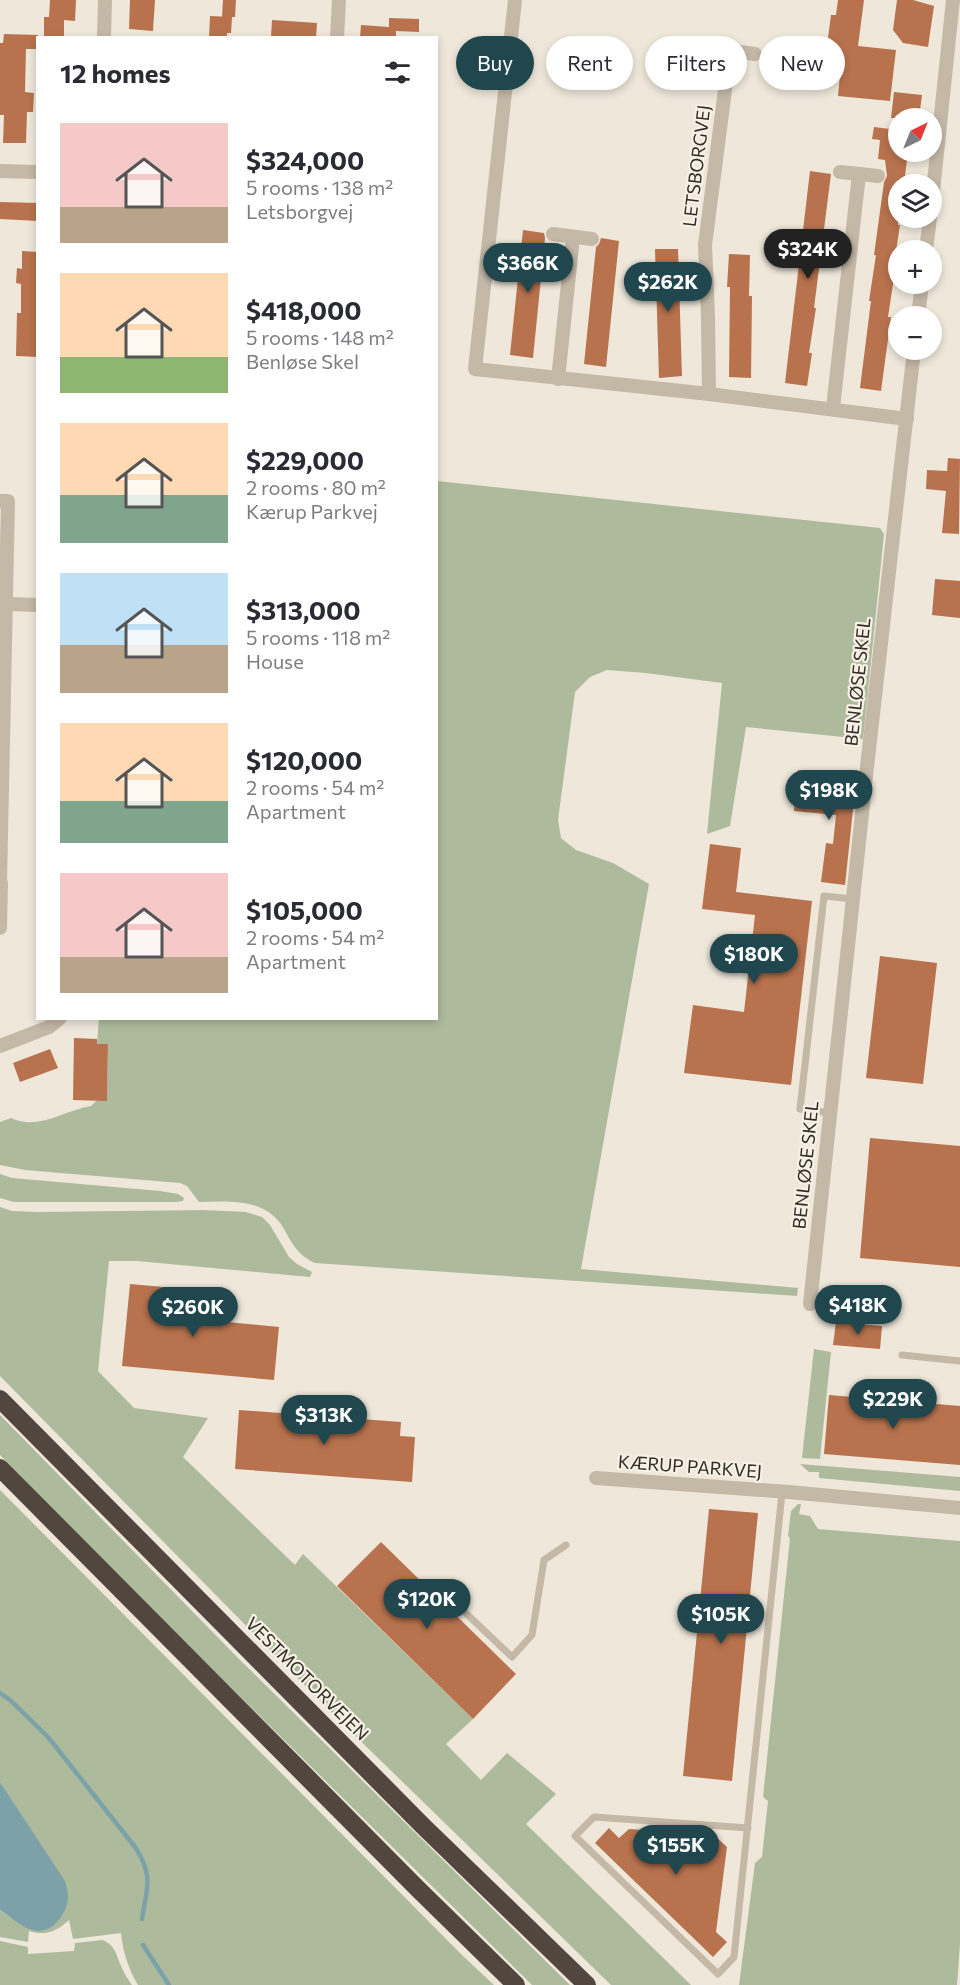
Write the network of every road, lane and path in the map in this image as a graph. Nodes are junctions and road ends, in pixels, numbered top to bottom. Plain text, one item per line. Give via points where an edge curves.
1 (105, 0) edge
2 (339, 0) edge
3 (515, 0) edge
4 (953, 0) edge
5 (104, 36) edge
6 (337, 36) edge
7 (747, 53) edge
8 (755, 54) dead end
9 (725, 90) edge
10 (0, 171) edge
11 (36, 172) edge
12 (840, 172) dead end
13 (860, 174) junction
14 (935, 174) edge
15 (878, 176) dead end
16 (553, 234) dead end
17 (573, 237) junction
18 (592, 239) dead end
19 (914, 360) edge
20 (558, 379) junction
21 (709, 394) junction
22 (834, 408) junction
23 (907, 418) junction
24 (0, 501) edge
25 (7, 604) junction
26 (36, 605) edge
27 (1, 883) edge
28 (853, 899) junction
29 (0, 928) edge
30 (58, 1020) edge
31 (0, 1046) edge
32 (830, 1113) junction
33 (810, 1304) dead end
34 (902, 1355) dead end
35 (960, 1361) edge
36 (0, 1399) edge
37 (0, 1468) edge
38 (596, 1478) dead end
39 (782, 1493) junction
40 (960, 1508) edge
41 (566, 1545) dead end
42 (451, 1599) dead end
43 (748, 1828) junction
44 (516, 1985) edge
45 (587, 1985) edge

1 - 5 street
2 - 6 street
3 - 20 street via 475,369
4 - 14 street
7 - 8 street
9 - 21 street, LETSBORGVEJ via 705,245
10 - 11 street
12 - 13 street
13 - 15 street
13 - 22 street
16 - 17 street
17 - 18 street
17 - 20 street
19 - 23 street, BENLØSE SKEL
20 - 21 street
21 - 22 street
22 - 23 street
23 - 28 street, BENLØSE SKEL
24 - 25 street via 8,501
25 - 26 street
25 - 27 street
27 - 29 street
28 - 32 street, BENLØSE SKEL
28 - 32 lane via 824,896 800,1109
30 - 31 street
32 - 33 street, BENLØSE SKEL
34 - 35 lane
36 - 45 highway, VESTMOTORVEJEN via 423,1826
37 - 44 highway
38 - 39 street, KÆRUP PARKVEJ
39 - 40 street, KÆRUP PARKVEJ
39 - 43 lane, KÆRUP PARKVEJ
41 - 42 lane via 544,1560 532,1635 512,1656
43 - 43 lane, KÆRUP PARKVEJ via 734,1957 718,1974 575,1836 594,1817

